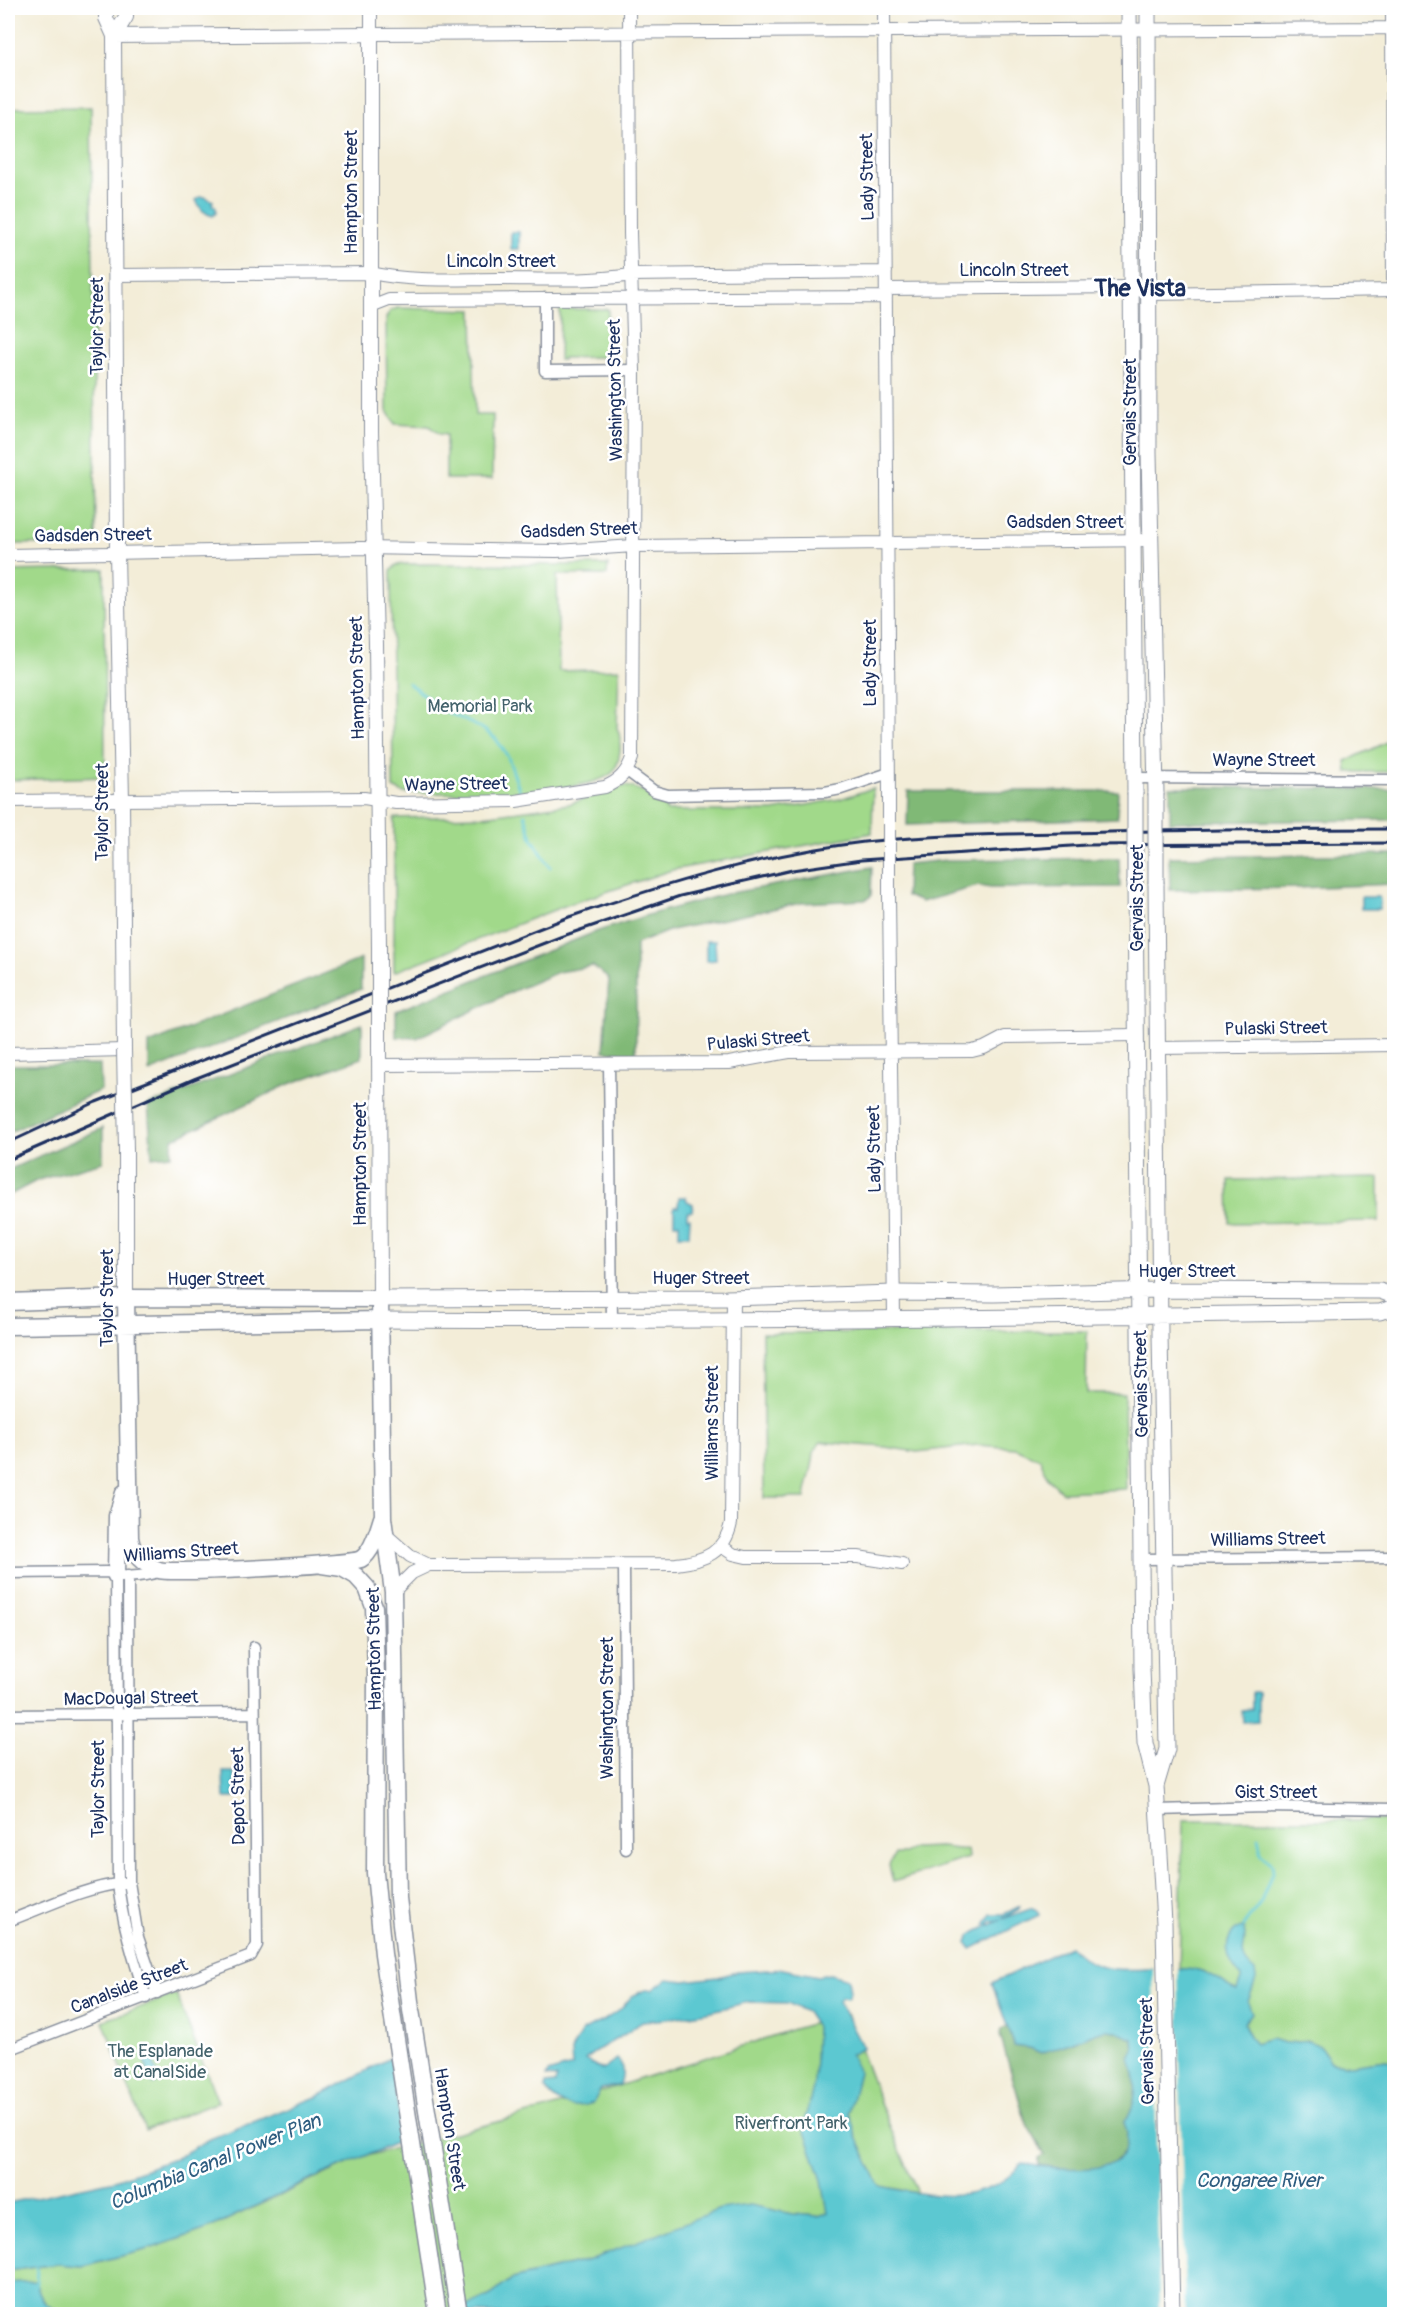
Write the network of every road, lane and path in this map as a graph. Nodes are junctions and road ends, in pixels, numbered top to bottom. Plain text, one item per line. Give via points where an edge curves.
1 (106, 8) edge
2 (126, 8) edge
3 (371, 8) edge
4 (629, 8) edge
5 (884, 8) edge
6 (1129, 8) edge
7 (1148, 8) edge
8 (1392, 8) edge
9 (1129, 28) junction
10 (1393, 28) edge
11 (1148, 29) junction
12 (884, 31) junction
13 (371, 33) junction
14 (629, 33) junction
15 (114, 36) junction
16 (1394, 170) edge
17 (886, 272) junction
18 (371, 273) junction
19 (116, 275) junction
20 (631, 275) junction
21 (1131, 287) junction
22 (1394, 289) edge
23 (886, 293) junction
24 (1149, 294) junction
25 (545, 298) junction
26 (632, 298) junction
27 (371, 307) junction
28 (634, 370) junction
29 (1134, 540) junction
30 (1151, 540) junction
31 (888, 542) junction
32 (634, 546) junction
33 (375, 548) junction
34 (117, 552) junction
35 (8, 555) edge
36 (627, 771) junction
37 (889, 773) junction
38 (1156, 778) junction
39 (1395, 780) edge
40 (1135, 785) junction
41 (378, 799) junction
42 (8, 801) edge
43 (122, 801) junction
44 (1136, 994) junction
45 (1136, 1035) junction
46 (1395, 1045) edge
47 (1158, 1048) junction
48 (124, 1050) junction
49 (891, 1052) junction
50 (8, 1053) edge
51 (609, 1063) junction
52 (380, 1065) junction
53 (1159, 1290) junction
54 (1138, 1291) junction
55 (894, 1293) junction
56 (1395, 1296) edge
57 (126, 1298) junction
58 (612, 1298) junction
59 (733, 1298) junction
60 (380, 1299) junction
61 (8, 1302) edge
62 (1395, 1307) edge
63 (1138, 1316) junction
64 (1160, 1316) junction
65 (894, 1318) junction
66 (380, 1320) junction
67 (732, 1320) junction
68 (612, 1321) junction
69 (126, 1324) junction
70 (8, 1326) edge
71 (128, 1478) junction
72 (384, 1526) junction
73 (721, 1546) junction
74 (1395, 1557) edge
75 (1164, 1559) junction
76 (1141, 1560) junction
77 (902, 1564) dead end
78 (429, 1565) junction
79 (322, 1566) junction
80 (624, 1566) junction
81 (161, 1571) junction
82 (8, 1573) edge
83 (122, 1576) junction
84 (393, 1592) junction
85 (254, 1647) dead end
86 (254, 1713) junction
87 (123, 1714) junction
88 (8, 1716) edge
89 (1155, 1786) junction
90 (1395, 1809) edge
91 (1157, 1810) junction
92 (626, 1850) dead end
93 (124, 1883) junction
94 (8, 1922) edge
95 (257, 1945) joint
96 (158, 1993) junction
97 (146, 1998) junction
98 (8, 2050) edge
99 (438, 2314) edge
100 (459, 2314) edge
101 (1172, 2314) edge

1 - 15 main road, Taylor Street
2 - 15 main road, Taylor Street via 126,17
3 - 13 street, Hampton Street
4 - 14 street, Washington Street
5 - 12 street, Lady Street
6 - 9 main road, Gervais Street
7 - 11 main road, Gervais Street
8 - 10 street
9 - 11 street
9 - 12 street
9 - 21 main road, Gervais Street
10 - 11 street
10 - 16 street
11 - 24 main road, Gervais Street
12 - 14 street
12 - 17 street, Lady Street
13 - 14 street
13 - 15 main road
13 - 18 main road, Hampton Street
14 - 20 street, Washington Street
15 - 19 main road, Taylor Street
16 - 22 street
17 - 20 street, Lincoln Street
17 - 23 street, Lady Street
18 - 19 street, Lincoln Street
18 - 20 street, Lincoln Street via 396,278
18 - 27 main road, Hampton Street
19 - 34 main road, Taylor Street
20 - 26 street, Washington Street
21 - 23 street, Lincoln Street
21 - 24 street, Lincoln Street
21 - 29 main road, Gervais Street
22 - 24 street, Lincoln Street
23 - 26 street, Lincoln Street
23 - 31 street, Lady Street
24 - 30 main road, Gervais Street
25 - 26 street, Lincoln Street
25 - 27 street, Lincoln Street via 389,300
25 - 28 street via 545,371
26 - 28 street, Washington Street
27 - 33 main road, Hampton Street
28 - 32 street, Washington Street
29 - 30 street, Gadsden Street
29 - 31 street, Gadsden Street
29 - 40 main road, Gervais Street
30 - 38 main road, Gervais Street
31 - 32 street, Gadsden Street
31 - 37 street, Lady Street
32 - 33 street, Gadsden Street via 536,551
32 - 36 street, Washington Street via 632,758
33 - 34 street, Gadsden Street
33 - 41 main road, Hampton Street
34 - 35 street, Gadsden Street
34 - 43 main road, Taylor Street
36 - 37 street via 654,791 668,795 825,792
36 - 41 street, Wayne Street via 605,788 516,801 396,803
37 - 49 street, Lady Street, bridge
38 - 39 street, Wayne Street
38 - 40 street, Wayne Street
38 - 47 main road, Gervais Street, bridge
40 - 44 main road, Gervais Street, bridge
41 - 43 street, Wayne Street
41 - 52 main road, Hampton Street, bridge
42 - 43 street, Wayne Street
43 - 48 main road, Taylor Street
44 - 45 main road, Gervais Street
44 - 47 main road via 1144,1001 1148,1040
45 - 49 street, Pulaski Street via 1005,1037 972,1051
45 - 54 main road, Gervais Street
46 - 47 street, Pulaski Street
47 - 53 main road, Gervais Street
48 - 50 street
48 - 57 main road, Taylor Street, bridge
49 - 51 street, Pulaski Street via 789,1052 729,1063
49 - 55 street, Lady Street
51 - 52 street, Pulaski Street
51 - 58 street
52 - 60 main road, Hampton Street
53 - 54 main road, Huger Street
53 - 56 main road, Huger Street via 1380,1291
53 - 64 main road, Gervais Street
54 - 55 main road, Huger Street
54 - 63 main road, Gervais Street
55 - 59 main road, Huger Street
55 - 65 street, Lady Street
57 - 60 highway, Huger Street
57 - 61 highway, Huger Street
57 - 69 highway, Taylor Street
58 - 59 main road, Huger Street
58 - 60 main road, Huger Street
58 - 68 street
59 - 67 street, Williams Street
60 - 66 highway, Hampton Street
62 - 64 main road via 1380,1312
63 - 64 main road
63 - 65 main road
63 - 76 main road, Gervais Street
64 - 75 main road, Gervais Street
65 - 67 main road
66 - 68 main road
66 - 69 highway
66 - 72 highway, Hampton Street
67 - 68 main road
67 - 73 street, Williams Street via 731,1523
69 - 70 highway
69 - 71 highway, Taylor Street
71 - 81 highway, Taylor Street via 131,1545 136,1556
71 - 83 highway via 117,1516
72 - 78 street via 410,1556
72 - 79 highway via 363,1558
72 - 84 highway, Hampton Street
73 - 77 street via 733,1554 753,1558 858,1557
73 - 80 street via 695,1562
74 - 75 street, Williams Street
75 - 76 street, Williams Street
75 - 89 main road, Gervais Street via 1167,1749
76 - 89 main road, Gervais Street via 1145,1731
78 - 80 street
78 - 84 street via 412,1573
79 - 81 highway, Williams Street
79 - 99 highway, Hampton Street via 342,1568 356,1576 367,1588 374,1607 375,1873 383,1954
80 - 92 street, Washington Street
81 - 83 street, Williams Street
82 - 83 street, Williams Street via 107,1572
83 - 87 street, Taylor Street
84 - 100 highway, Hampton Street via 398,1898
85 - 86 street, Depot Street
86 - 87 street, MacDougal Street
86 - 95 street, Depot Street
87 - 88 street, MacDougal Street
87 - 93 street, Taylor Street
89 - 91 main road, Gervais Street
90 - 91 street, Gist Street
91 - 101 main road, Gervais Street via 1164,1923
93 - 94 street via 72,1897
93 - 96 street, Taylor Street
93 - 97 street, Taylor Street via 122,1915
95 - 96 street, Canalside Street via 251,1956
96 - 97 street, Canalside Street
97 - 98 street, Canalside Street

